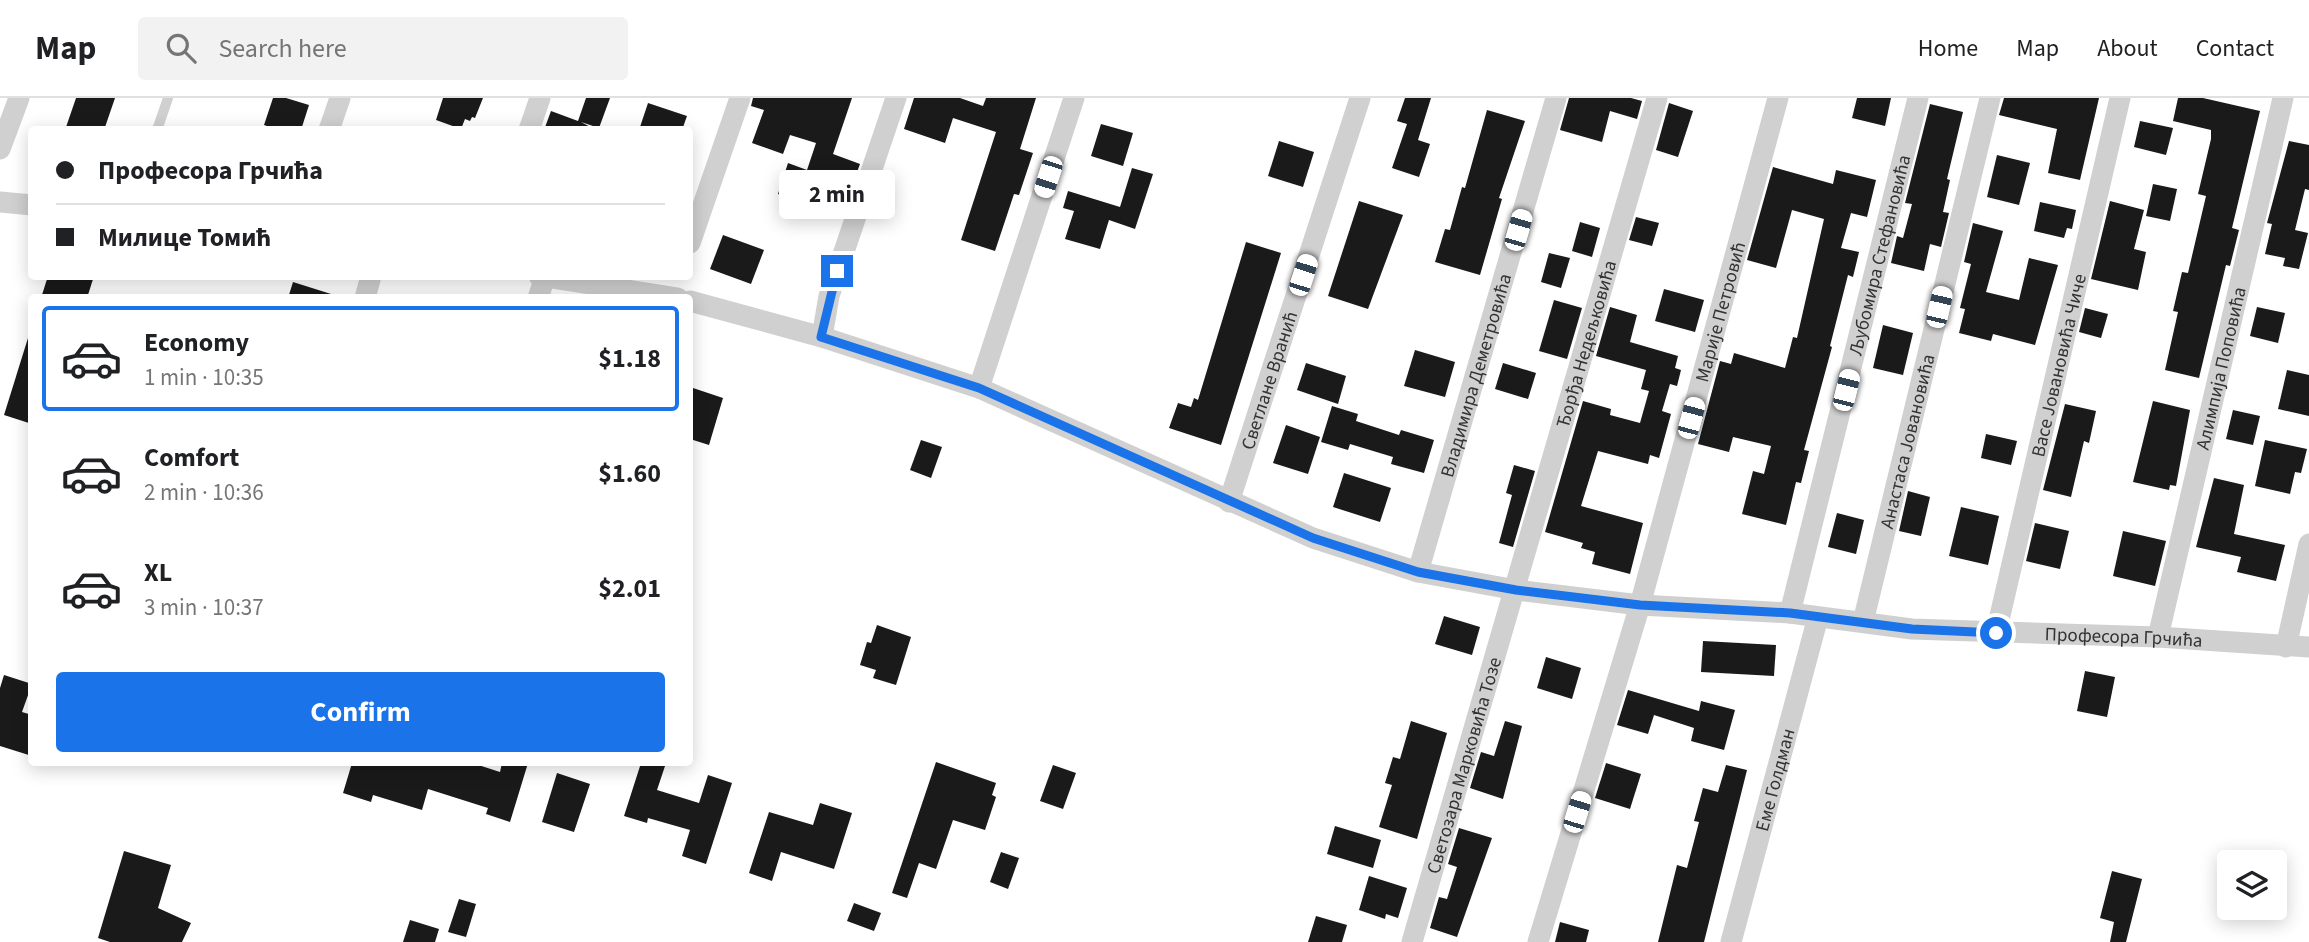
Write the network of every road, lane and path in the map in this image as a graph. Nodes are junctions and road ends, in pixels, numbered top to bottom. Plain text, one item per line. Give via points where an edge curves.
1 (19, 98) edge
2 (168, 98) edge
3 (340, 98) edge
4 (540, 98) edge
5 (740, 98) edge
6 (896, 98) edge
7 (1074, 98) edge
8 (1360, 98) edge
9 (1556, 98) edge
10 (1657, 98) edge
11 (1778, 98) edge
12 (1918, 98) edge
13 (1990, 98) edge
14 (2120, 98) edge
15 (2283, 98) edge
16 (158, 126) edge
17 (330, 126) edge
18 (530, 126) edge
19 (0, 149) edge
20 (0, 202) edge
21 (28, 205) edge
22 (693, 234) edge
23 (541, 284) edge
24 (646, 294) edge
25 (693, 302) edge
26 (821, 337) junction
27 (979, 388) junction
28 (1229, 502) junction
29 (2309, 544) edge
30 (1418, 572) junction
31 (1516, 590) junction
32 (1640, 605) junction
33 (1790, 613) junction
34 (1818, 617) junction
35 (1863, 622) junction
36 (1996, 633) junction
37 (2158, 637) junction
38 (2286, 647) junction
39 (2309, 647) edge
40 (1412, 942) edge
41 (1538, 942) edge
42 (1731, 942) edge

1 - 19 street
2 - 16 lane
3 - 17 street
4 - 18 street
5 - 22 street
6 - 26 street via 829,296
7 - 27 street
8 - 28 street, Светлане Вранић
9 - 30 street, Владимира Деметровића
10 - 31 street, Ђорђа Недељковића
11 - 32 street, Марије Петровић
12 - 33 street, Љубомира Стефановића
13 - 35 street, Анастаса Јовановића
14 - 36 street, Васе Јовановића Чиче
15 - 37 street, Алимпија Поповића
20 - 21 street
23 - 24 street
25 - 26 street, Професора Грчића
26 - 27 street, Професора Грчића
27 - 28 street, Професора Грчића
28 - 30 street, Професора Грчића via 1313,538
29 - 38 street
30 - 31 street, Професора Грчића
31 - 32 street, Професора Грчића
31 - 40 street, Светозара Марковића Тозе
32 - 33 street, Професора Грчића
32 - 41 street, Марије Петровић
33 - 34 street, Професора Грчића
34 - 35 street, Професора Грчића
34 - 42 street, Еме Голдман
35 - 36 street, Професора Грчића
36 - 37 street, Професора Грчића
37 - 38 street, Професора Грчића
38 - 39 street, Професора Грчића

